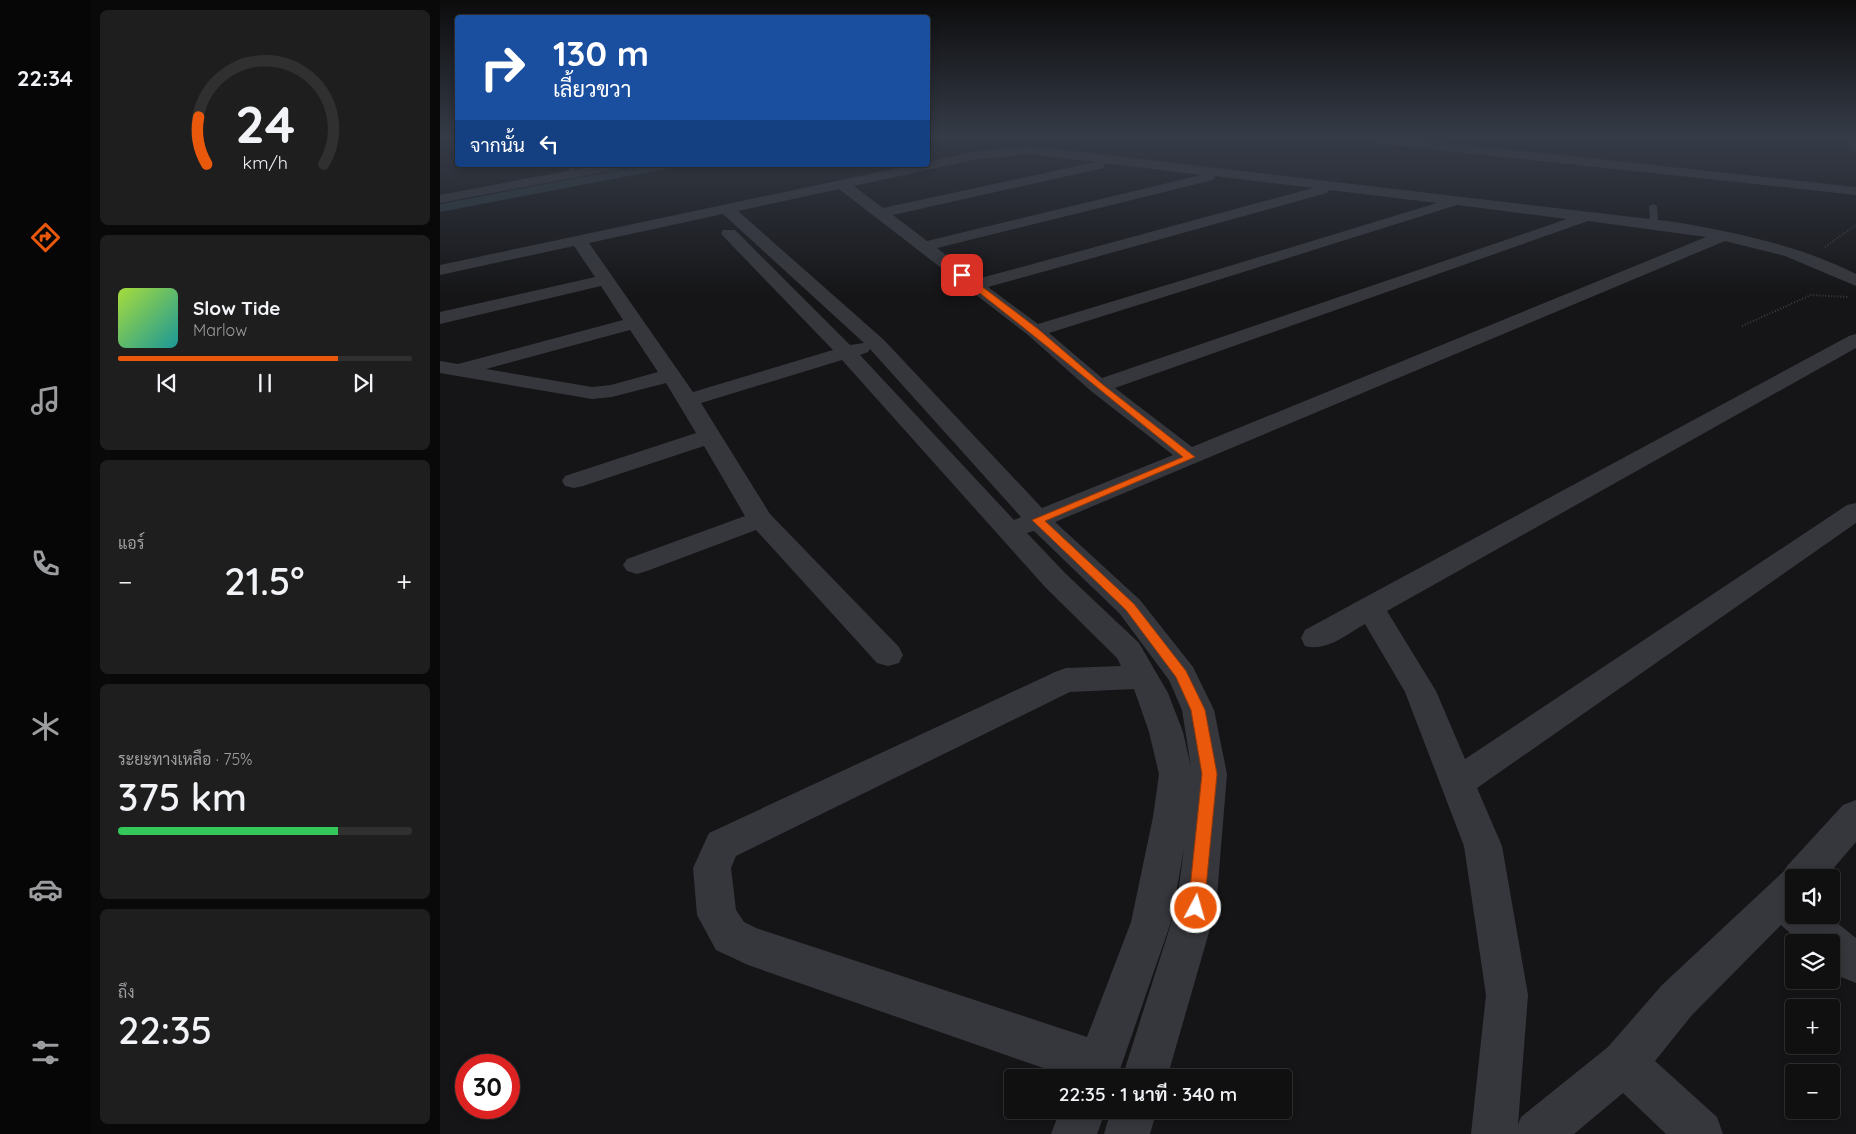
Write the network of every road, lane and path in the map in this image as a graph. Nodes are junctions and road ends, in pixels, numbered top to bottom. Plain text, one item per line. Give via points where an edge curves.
1 (475, 191) edge
2 (812, 191) edge
3 (851, 191) edge
4 (981, 191) edge
5 (1151, 191) edge
6 (1318, 191) edge
7 (1376, 191) edge
8 (440, 199) edge
9 (1459, 201) junction
10 (1653, 206) dead end
11 (720, 212) junction
12 (881, 213) junction
13 (1588, 217) junction
14 (1654, 224) junction
15 (1856, 225) edge
16 (1725, 235) junction
17 (579, 241) junction
18 (925, 246) junction
19 (1808, 259) junction
20 (440, 270) edge
21 (606, 280) junction
22 (1856, 281) edge
23 (974, 284) junction
24 (1856, 298) edge
25 (440, 318) edge
26 (633, 323) junction
27 (1742, 326) dead end
28 (1035, 331) junction
29 (1856, 340) edge
30 (877, 344) junction
31 (847, 353) junction
32 (449, 368) edge
33 (670, 375) junction
34 (1099, 386) junction
35 (688, 400) junction
36 (710, 436) junction
37 (1190, 457) junction
38 (574, 481) dead end
39 (1856, 511) edge
40 (760, 520) junction
41 (1038, 520) junction
42 (1010, 530) junction
43 (637, 564) dead end
44 (1370, 607) junction
45 (1316, 638) dead end
46 (888, 655) dead end
47 (1143, 677) junction
48 (1458, 782) junction
49 (1856, 816) edge
50 (1815, 869) edge
51 (1785, 904) edge
52 (1815, 924) edge
53 (1823, 934) edge
54 (1840, 950) edge
55 (1856, 963) edge
56 (1624, 1063) junction
57 (1091, 1069) edge
58 (1098, 1069) edge
59 (1147, 1069) edge
60 (1079, 1119) edge
61 (1131, 1119) edge
62 (1074, 1134) edge
63 (1127, 1134) edge
64 (1494, 1134) edge
65 (1538, 1134) edge
66 (1700, 1134) edge

1 - 8 street
2 - 11 street
3 - 12 street
4 - 12 street
5 - 18 street
6 - 23 street
7 - 9 street
9 - 13 street
9 - 28 street
10 - 14 lane
11 - 17 street
11 - 30 street
11 - 31 street
12 - 18 street
13 - 14 street
13 - 34 street
14 - 16 street
15 - 19 path
16 - 19 street
16 - 37 street
17 - 20 street
17 - 21 street
18 - 23 street
19 - 22 street
21 - 25 street
21 - 26 street
23 - 28 street
24 - 27 path via 1811,295
26 - 32 street
26 - 33 street
28 - 34 street
29 - 44 street
30 - 31 street
30 - 41 street
31 - 35 street
31 - 42 street
32 - 33 street via 592,393 612,391
33 - 35 street
34 - 37 street
35 - 36 street
36 - 38 street
36 - 40 street
37 - 41 street
39 - 48 street
40 - 43 street
40 - 46 street
41 - 42 street
41 - 59 street via 1130,607 1182,675 1200,719 1210,774 1196,908
42 - 47 street via 1055,580 1128,651
44 - 45 street
44 - 48 street via 1420,691
47 - 57 street via 1066,680 722,845 712,868 717,915 730,936
47 - 58 street via 1166,732 1176,774 1151,922
48 - 64 street via 1483,846 1507,995
49 - 50 street
51 - 56 street via 1677,1000
52 - 53 street
54 - 55 street
56 - 65 street
56 - 66 street
60 - 62 street
61 - 63 street

